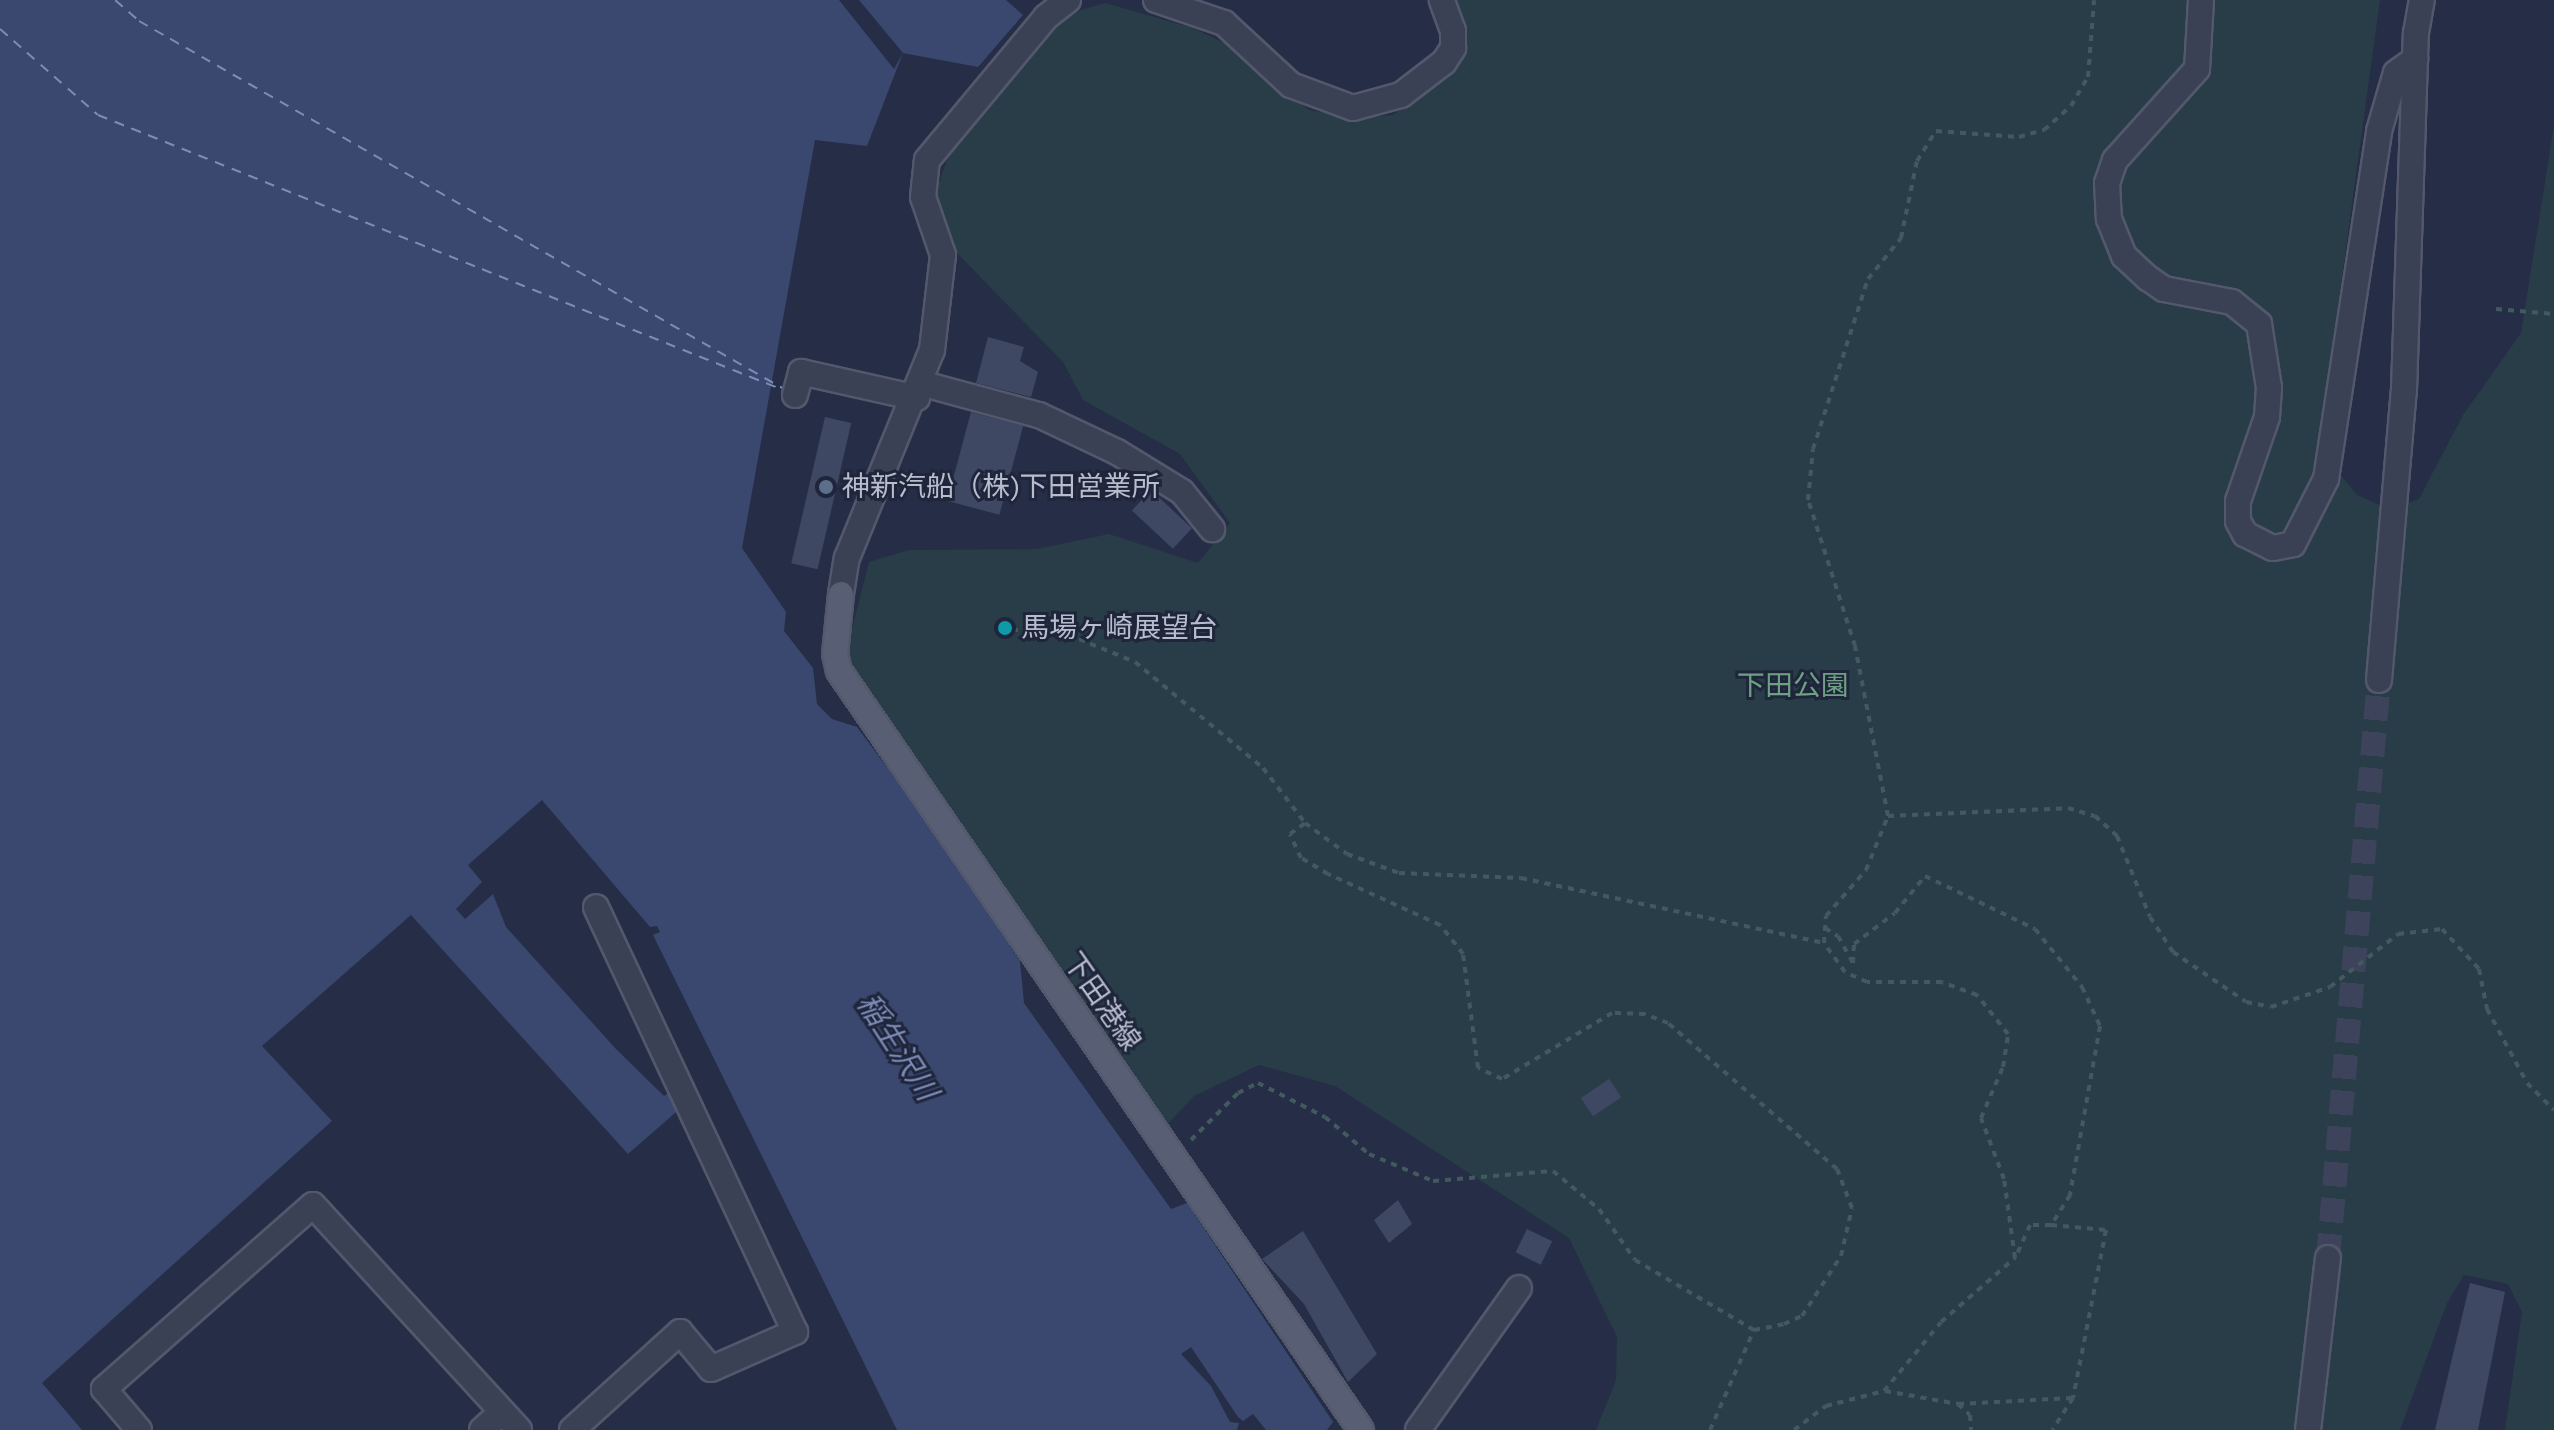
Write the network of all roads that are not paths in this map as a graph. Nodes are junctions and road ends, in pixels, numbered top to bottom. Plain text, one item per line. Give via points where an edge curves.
1 (1068, 0) edge
2 (1156, 0) edge
3 (1442, 0) edge
4 (2201, 0) edge
5 (2422, 0) edge
6 (2415, 59) junction
7 (918, 391) junction
8 (795, 395) dead end
9 (1212, 529) dead end
10 (841, 594) joint
11 (2379, 680) tunnel mouth
12 (596, 907) dead end
13 (2328, 1258) tunnel mouth
14 (1519, 1288) dead end
15 (510, 1421) edge
16 (139, 1430) edge
17 (482, 1430) edge
18 (572, 1430) edge
19 (1361, 1430) edge
20 (1418, 1430) edge
21 (2308, 1430) edge

1 - 7 street via 1046,17 927,160 923,197 943,255 943,280
2 - 3 street via 1224,23 1291,85 1353,108 1401,95 1444,62 1453,48 1453,31
4 - 6 street via 2197,69 2115,160 2107,183 2109,219 2124,256 2148,278 2164,289 2232,302 2259,324 2269,388 2267,417 2238,501 2238,521 2245,534 2273,548 2293,544 2326,479 2379,131 2396,73
5 - 6 street
6 - 11 street via 2404,390
7 - 8 street via 801,372
7 - 9 street via 1039,415 1117,452 1182,492
7 - 10 street via 847,558
10 - 19 main road, 下田港線 via 835,642 839,671
12 - 18 street via 795,1332 711,1369 680,1332
13 - 21 street
14 - 20 street
15 - 16 street via 313,1205 104,1389
15 - 17 street

